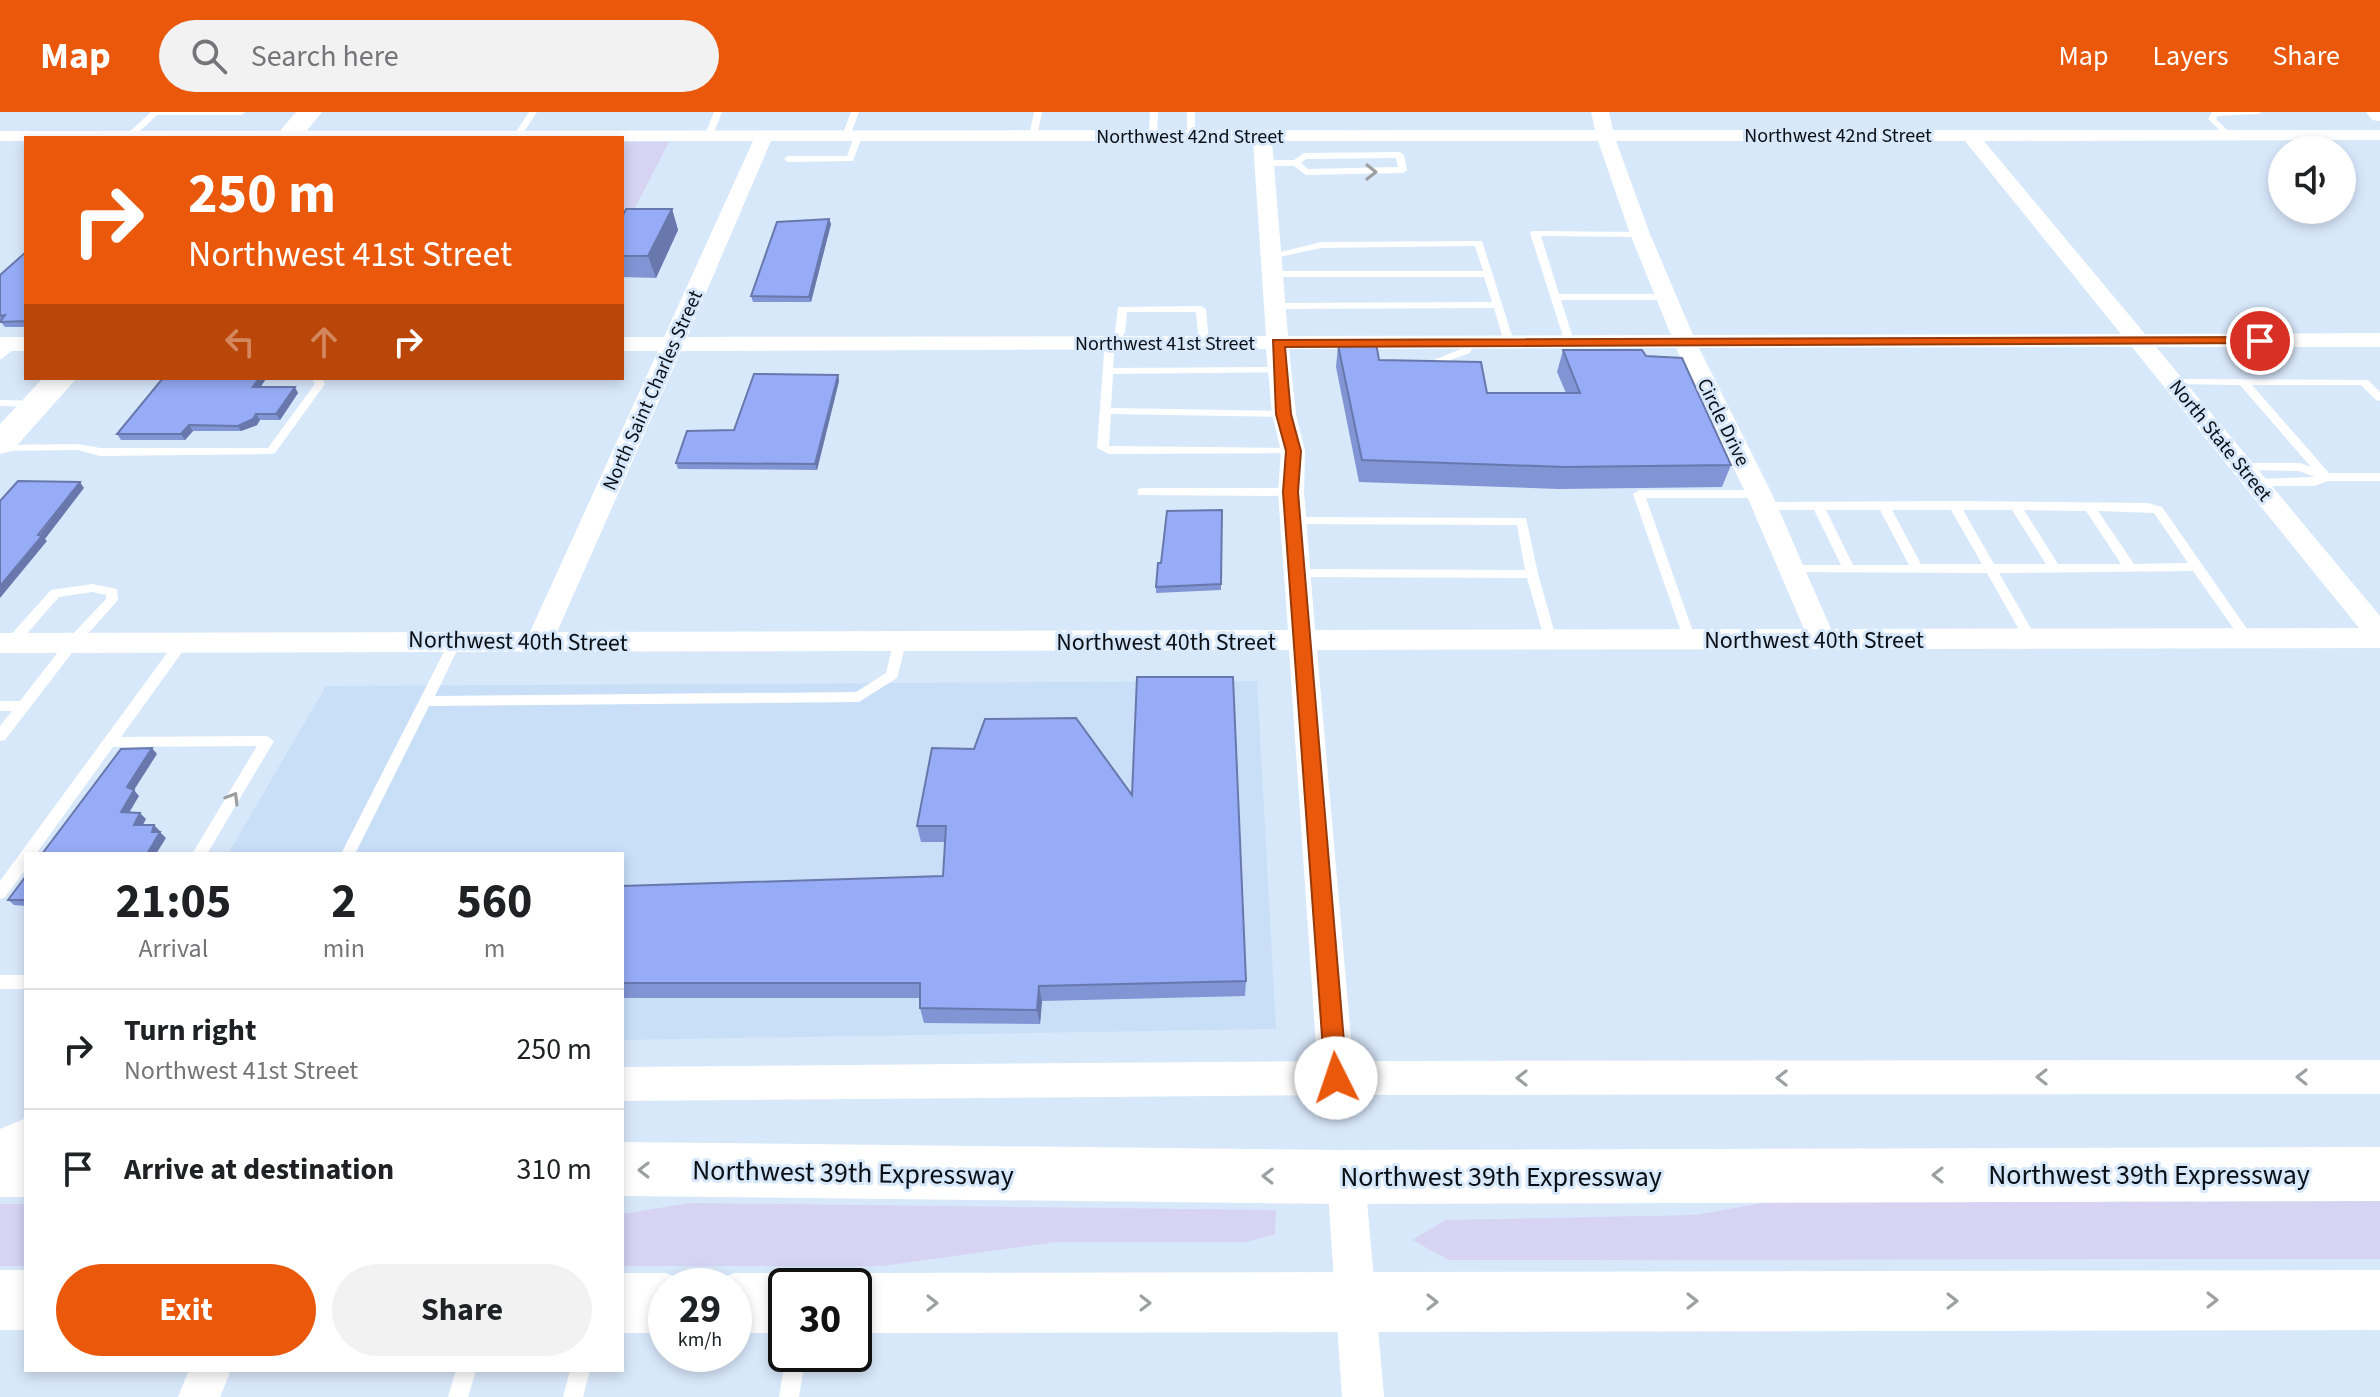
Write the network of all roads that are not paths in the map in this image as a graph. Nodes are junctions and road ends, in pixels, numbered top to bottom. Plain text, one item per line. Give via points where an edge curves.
1 (156, 112) edge
2 (310, 112) edge
3 (533, 112) edge
4 (718, 112) edge
5 (855, 112) edge
6 (1038, 112) edge
7 (1154, 112) edge
8 (1191, 112) edge
9 (1343, 112) edge
10 (1600, 112) edge
11 (1857, 112) edge
12 (2258, 112) edge
13 (241, 113) edge
14 (2107, 120) dead end
15 (1874, 135) junction
16 (1970, 135) junction
17 (2122, 135) junction
18 (2228, 135) junction
19 (2380, 135) edge
20 (0, 136) edge
21 (130, 136) edge
22 (289, 136) edge
23 (504, 136) edge
24 (852, 136) junction
25 (1033, 136) junction
26 (1153, 136) junction
27 (1191, 136) junction
28 (1262, 136) junction
29 (1347, 136) junction
30 (1393, 136) junction
31 (1607, 136) junction
32 (624, 137) edge
33 (708, 137) junction
34 (764, 137) junction
35 (1400, 155) junction
36 (788, 159) dead end
37 (1264, 163) junction
38 (1296, 163) junction
39 (1640, 234) junction
40 (1271, 265) junction
41 (1488, 274) junction
42 (1554, 297) junction
43 (1666, 297) junction
44 (1497, 305) junction
45 (1275, 306) junction
46 (2380, 340) edge
47 (2141, 341) junction
48 (1469, 342) junction
49 (1509, 342) junction
50 (1204, 343) junction
51 (1278, 343) junction
52 (1685, 343) junction
53 (624, 344) edge
54 (672, 344) junction
55 (1115, 344) junction
56 (1570, 344) junction
57 (1408, 369) edge
58 (1279, 370) junction
59 (1108, 371) junction
60 (59, 380) edge
61 (318, 380) edge
62 (2174, 382) junction
63 (2243, 382) junction
64 (2380, 398) edge
65 (0, 403) edge
66 (37, 404) junction
67 (1105, 411) junction
68 (1284, 414) junction
69 (0, 446) edge
70 (1293, 451) junction
71 (2250, 475) junction
72 (2326, 477) junction
73 (2380, 477) edge
74 (1142, 492) dead end
75 (1291, 492) junction
76 (1762, 500) junction
77 (1954, 505) junction
78 (2015, 505) junction
79 (1818, 506) junction
80 (1884, 506) junction
81 (2089, 506) junction
82 (1293, 521) junction
83 (2195, 565) junction
84 (2130, 568) junction
85 (1791, 569) junction
86 (1849, 569) junction
87 (1917, 569) junction
88 (1993, 569) junction
89 (2055, 569) junction
90 (1297, 573) junction
91 (1532, 574) junction
92 (2380, 636) edge
93 (2031, 639) junction
94 (2248, 639) junction
95 (456, 640) junction
96 (1690, 640) junction
97 (1822, 640) junction
98 (183, 641) junction
99 (1551, 641) junction
100 (73, 642) junction
101 (1302, 642) junction
102 (6, 643) edge
103 (538, 643) junction
104 (899, 643) junction
105 (425, 701) junction
106 (0, 706) edge
107 (22, 706) junction
108 (0, 736) edge
109 (108, 742) junction
110 (30, 852) edge
111 (200, 852) edge
112 (349, 852) edge
113 (24, 860) edge
114 (0, 893) edge
115 (0, 982) edge
116 (24, 982) edge
117 (2380, 1077) edge
118 (1336, 1078) junction
119 (624, 1084) edge
120 (24, 1137) edge
121 (0, 1147) edge
122 (624, 1169) edge
123 (0, 1170) edge
124 (24, 1170) edge
125 (2380, 1174) edge
126 (1346, 1177) junction
127 (0, 1300) edge
128 (24, 1300) edge
129 (1354, 1302) junction
130 (624, 1303) edge
131 (648, 1303) edge
132 (872, 1303) edge
133 (2373, 1306) edge
134 (209, 1372) edge
135 (465, 1372) edge
136 (579, 1372) edge
137 (793, 1372) edge
138 (199, 1397) edge
139 (458, 1397) edge
140 (573, 1397) edge
141 (789, 1397) edge
142 (1363, 1397) edge

1 - 13 lane
1 - 21 lane
2 - 22 main road
3 - 23 lane
4 - 33 lane
5 - 24 lane
6 - 25 lane
7 - 26 lane
8 - 27 lane
9 - 29 street
10 - 31 street, Circle Drive
11 - 15 street
12 - 18 lane via 2215,114 2212,119
14 - 17 street
15 - 16 street, Northwest 42nd Street
15 - 31 street, Northwest 42nd Street
16 - 17 street, Northwest 42nd Street
16 - 47 street, North State Street
17 - 18 street, Northwest 42nd Street
18 - 19 street, Northwest 42nd Street
20 - 21 street, Northwest 42nd Street
24 - 25 street, Northwest 42nd Street
24 - 34 street, Northwest 42nd Street
24 - 36 lane via 850,159
25 - 26 street, Northwest 42nd Street
26 - 27 street, Northwest 42nd Street
27 - 28 street, Northwest 42nd Street
28 - 29 street, Northwest 42nd Street
28 - 37 street
29 - 30 street, Northwest 42nd Street
30 - 31 street, Northwest 42nd Street
30 - 35 lane
31 - 39 street, Circle Drive
32 - 33 street, Northwest 42nd Street
33 - 34 street, Northwest 42nd Street
34 - 54 street, North Saint Charles Street
35 - 38 lane via 1304,156
38 -> 35 lane via 1306,172 1401,172
37 - 38 lane
37 - 40 street
39 - 42 lane via 1535,233
39 - 43 street, Circle Drive
40 - 41 lane
40 - 41 lane via 1321,245 1479,243
40 - 45 street
41 - 44 lane
42 - 43 lane
42 - 56 lane
43 - 52 street, Circle Drive
44 - 45 lane
44 - 49 lane
45 - 51 street
46 - 47 street, Northwest 41st Street
47 - 52 street, Northwest 41st Street
47 - 62 street, North State Street
48 - 49 street, Northwest 41st Street
48 - 51 street, Northwest 41st Street
48 - 57 lane via 1466,351 1451,359
49 - 56 street, Northwest 41st Street
50 - 51 street, Northwest 41st Street
50 - 55 street, Northwest 41st Street
50 - 55 lane via 1201,309 1124,308
51 - 58 street
52 - 56 street, Northwest 41st Street
52 - 76 street, Circle Drive
53 - 54 street, Northwest 41st Street
54 - 55 street, Northwest 41st Street
54 - 103 street, North Saint Charles Street
55 - 59 lane
58 - 59 lane
58 - 68 street
59 - 67 lane
60 - 66 main road
61 - 69 lane via 271,451 100,452
62 - 63 lane
62 - 71 street, North State Street
63 - 64 lane via 2364,382
63 - 72 lane
65 - 66 lane
66 - 69 main road
67 - 68 lane
67 - 70 lane via 1103,448 1109,451
68 - 70 street
70 - 75 street
71 - 72 lane via 2314,482
71 - 72 lane via 2300,467
71 - 92 street, North State Street
72 - 73 lane
74 - 75 lane
75 - 82 street
76 - 79 lane
76 - 85 street, Circle Drive
76 - 96 lane via 1639,494
77 - 78 lane
77 - 80 lane
77 - 88 lane
78 - 81 lane
78 - 89 lane
79 - 80 lane
79 - 86 lane
80 - 87 lane
81 - 83 lane via 2158,510
81 - 84 lane
82 - 90 street
82 - 91 lane via 1522,521
83 - 84 lane
83 - 94 lane
84 - 89 lane
85 - 86 lane
85 - 97 street, Circle Drive
86 - 87 lane
87 - 88 lane
88 - 89 lane
88 - 93 lane
90 - 91 lane
90 - 101 street
91 - 99 lane
92 - 94 street, Northwest 40th Street
93 - 94 street, Northwest 40th Street
93 - 97 street, Northwest 40th Street
95 - 98 street, Northwest 40th Street
95 - 103 street, Northwest 40th Street
95 - 105 lane
96 - 97 street, Northwest 40th Street
96 - 99 street, Northwest 40th Street
98 - 100 street, Northwest 40th Street
98 - 109 lane
99 - 101 street, Northwest 40th Street
100 - 102 street, Northwest 40th Street
100 - 102 lane via 112,600 113,592 92,588 55,593
100 - 107 lane
101 - 104 street, Northwest 40th Street
101 - 118 street
103 - 104 street, Northwest 40th Street
104 - 105 lane via 892,675 859,697
105 - 112 lane
106 - 107 lane
107 - 108 lane
109 - 110 lane
111 -> 109 lane via 267,741
113 - 114 lane
115 - 116 lane
117 -> 118 street
118 - 119 street
120 - 121 street
126 -> 122 highway, Northwest 39th Expressway
123 - 124 highway
125 -> 126 highway, Northwest 39th Expressway
126 - 129 street
127 - 128 highway
132 -> 129 highway
129 -> 133 highway
129 - 142 street
130 - 131 highway
134 - 138 street
135 - 139 lane
136 - 140 lane
137 - 141 lane

